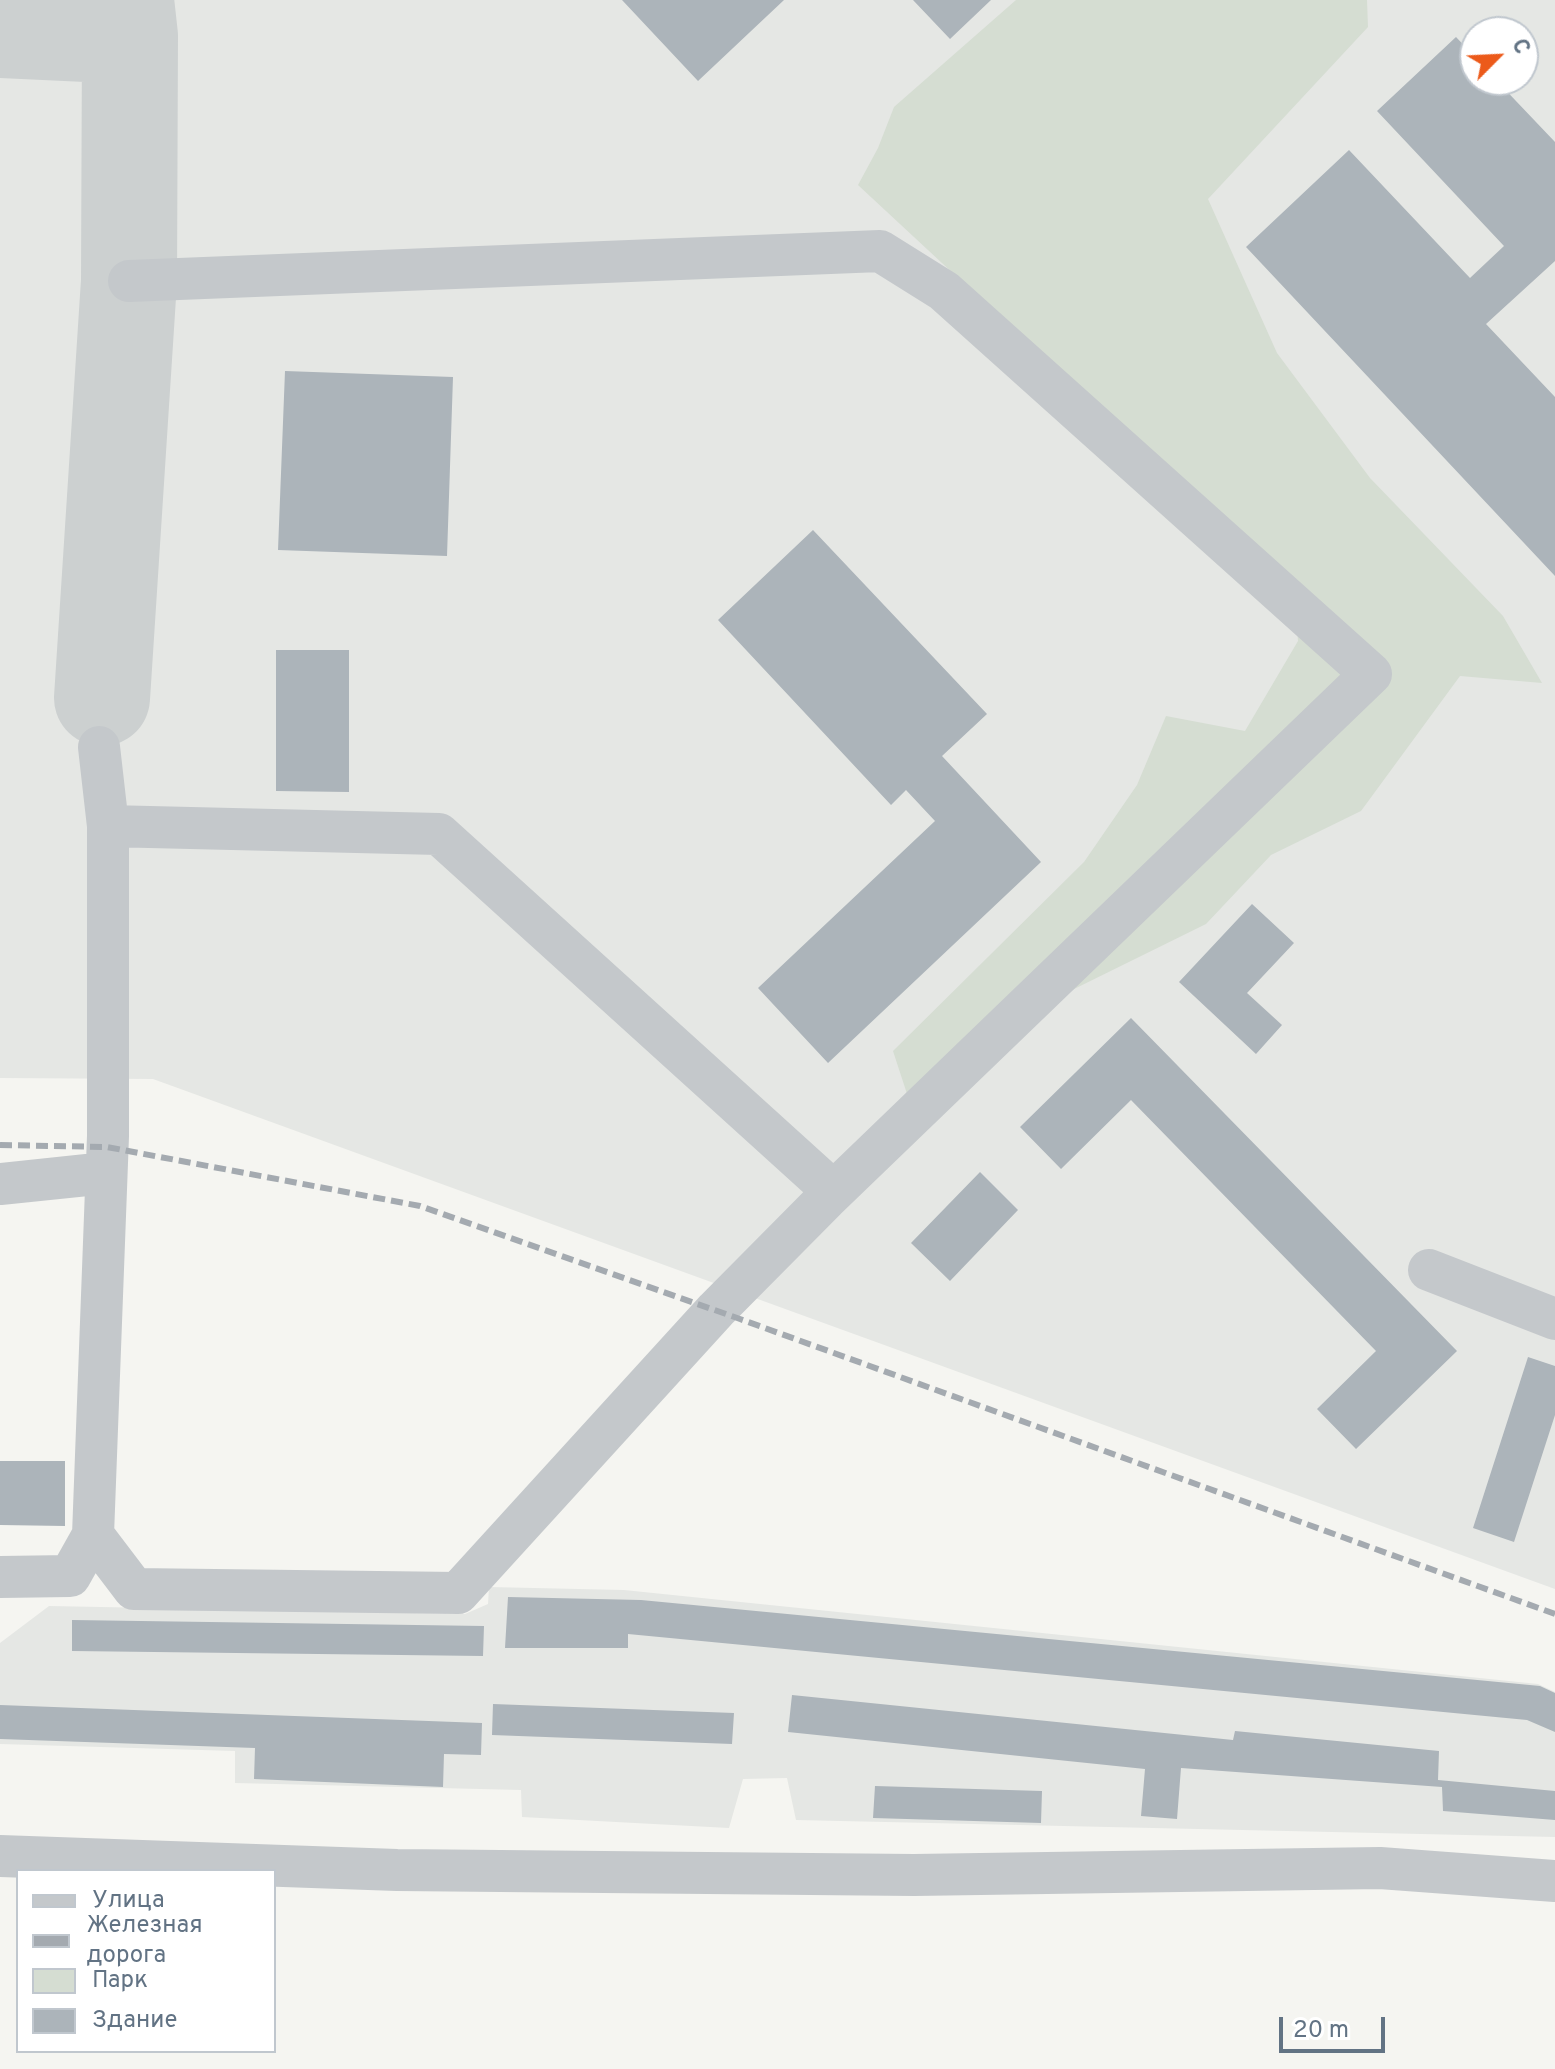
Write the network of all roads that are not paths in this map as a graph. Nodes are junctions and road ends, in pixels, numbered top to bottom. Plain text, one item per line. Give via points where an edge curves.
1 (129, 281) dead end
2 (99, 747) dead end
3 (108, 826) junction
4 (106, 1173) junction
5 (0, 1184) edge
6 (833, 1191) junction
7 (1429, 1270) dead end
8 (1554, 1318) edge
9 (93, 1535) junction
10 (0, 1577) edge
11 (0, 1856) edge
12 (1555, 1881) edge

1 - 6 street via 880,251 944,291 1371,674
2 - 3 street
3 - 4 street
3 - 6 street via 439,834
4 - 5 street
4 - 9 street
6 - 9 street via 716,1310 458,1593 134,1589
7 - 8 street
9 - 10 street via 70,1576
11 - 12 street via 397,1870 914,1875 1380,1868

